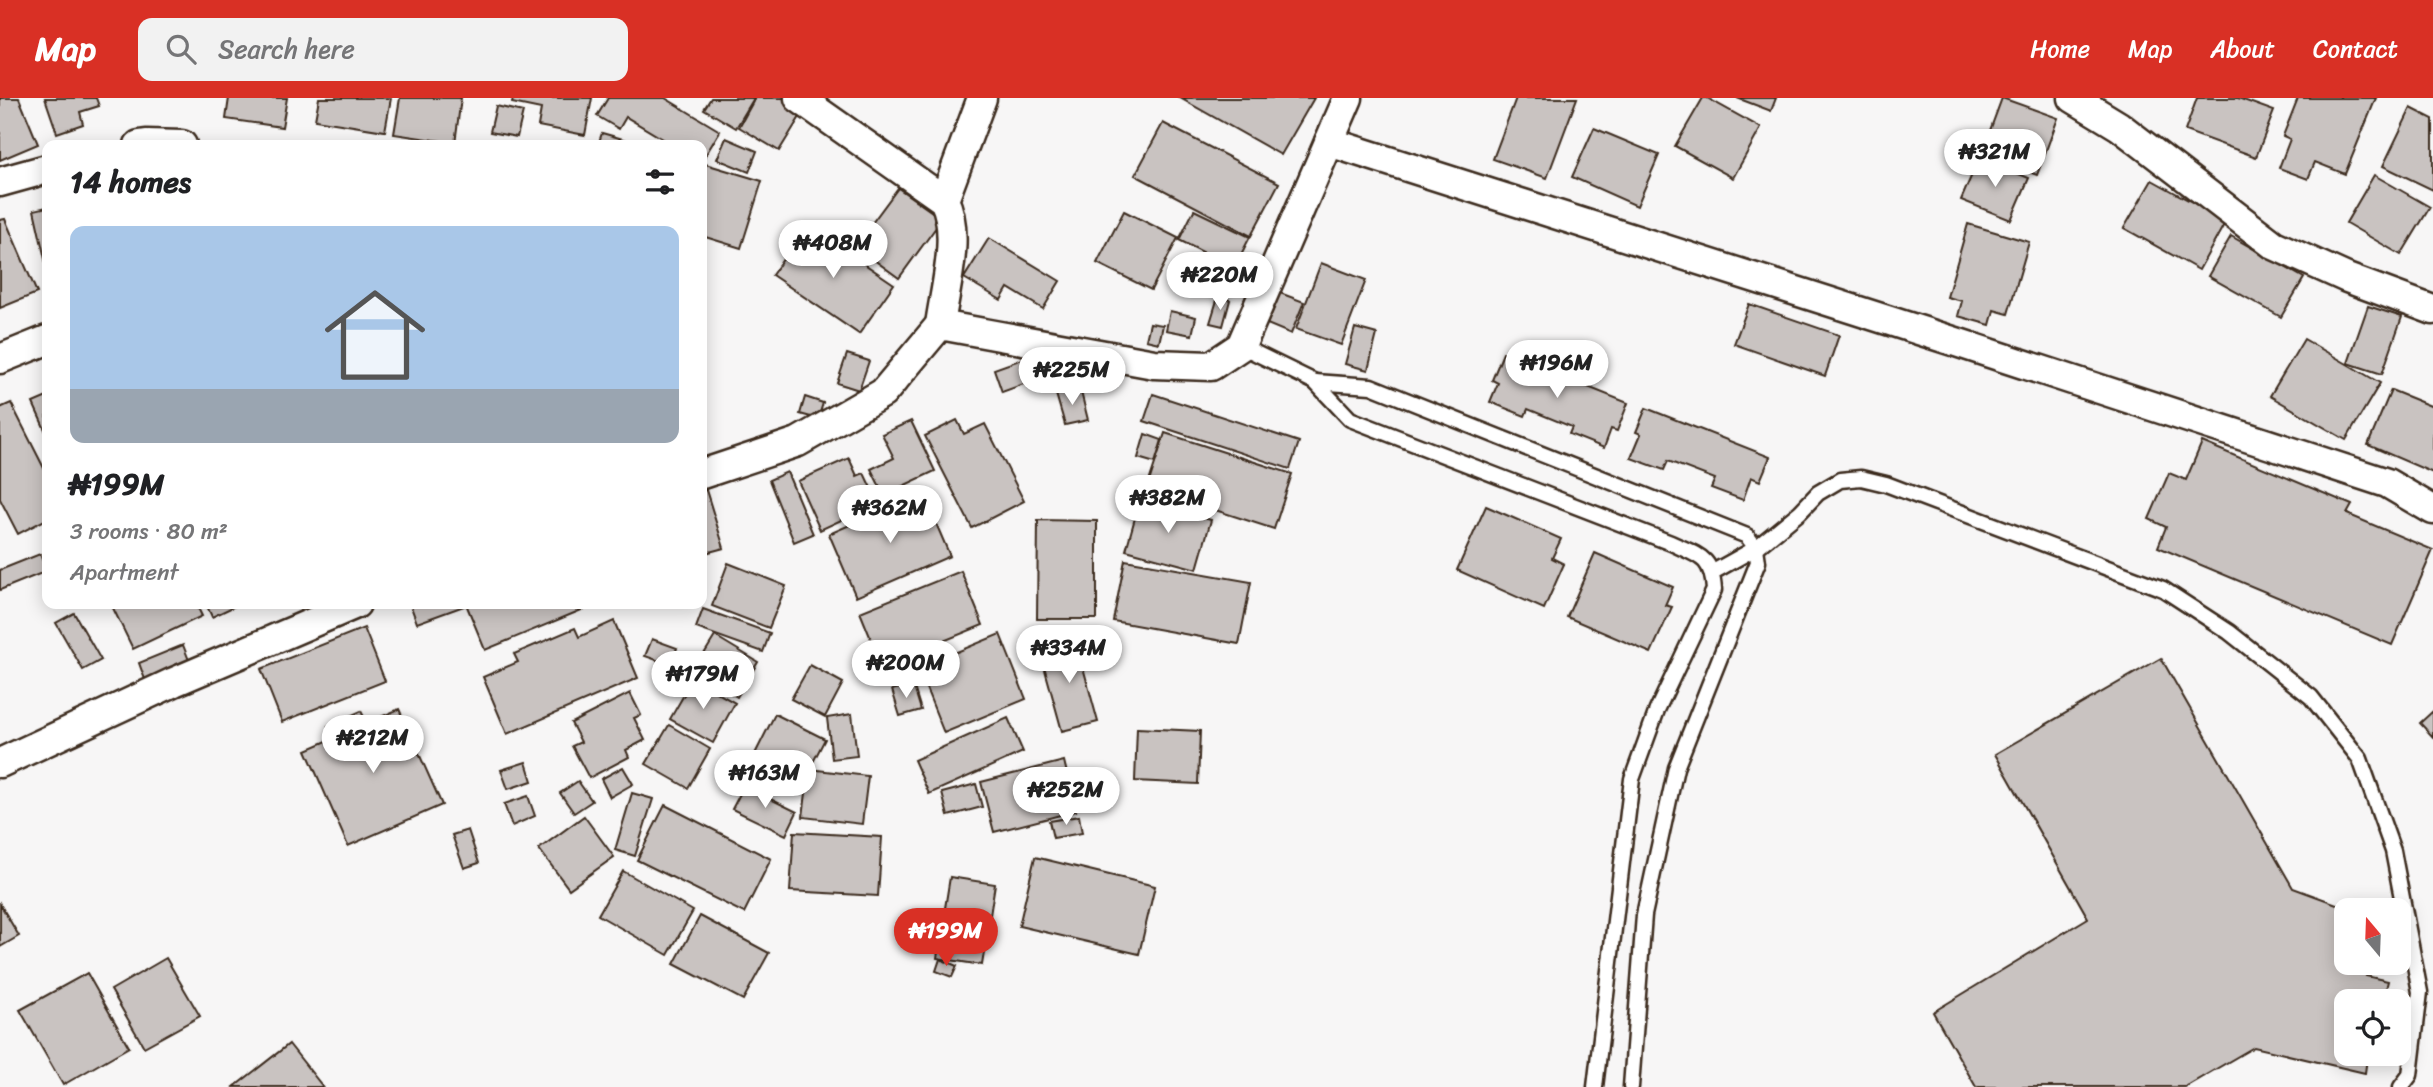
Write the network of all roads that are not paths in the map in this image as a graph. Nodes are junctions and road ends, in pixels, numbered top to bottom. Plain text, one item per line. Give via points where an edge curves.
1 (799, 98) edge
2 (982, 98) edge
3 (1348, 98) edge
4 (2073, 98) edge
5 (1329, 142) junction
6 (42, 170) edge
7 (0, 182) edge
8 (944, 200) junction
9 (2433, 310) edge
10 (940, 325) junction
11 (42, 342) edge
12 (1241, 346) junction
13 (0, 359) edge
14 (1315, 382) junction
15 (707, 472) edge
16 (2433, 510) edge
17 (1756, 548) junction
18 (1713, 572) junction
19 (344, 609) edge
20 (0, 763) edge
21 (1595, 1087) edge
22 (1631, 1087) edge
23 (2401, 1087) edge

1 - 8 street
2 - 8 street
3 - 5 street
4 - 9 street via 2119,125 2274,245
5 - 12 street
5 - 16 street via 2387,483
6 - 7 street
8 - 10 street via 951,212 952,234
10 - 12 street via 1154,364 1211,366
10 - 15 street via 883,393 798,442
11 - 13 street
12 - 14 lane
14 - 17 lane via 1371,386 1746,536
14 - 18 lane via 1350,419 1671,543 1702,558
17 - 18 lane
17 - 22 lane via 1758,562 1676,768 1644,915
17 - 23 lane via 1818,493 1840,480 1861,478 1886,484 2163,589 2229,632 2311,697 2360,759 2393,851 2420,992 2410,1075
18 - 21 lane via 1714,590 1657,710 1632,779
19 - 20 street

